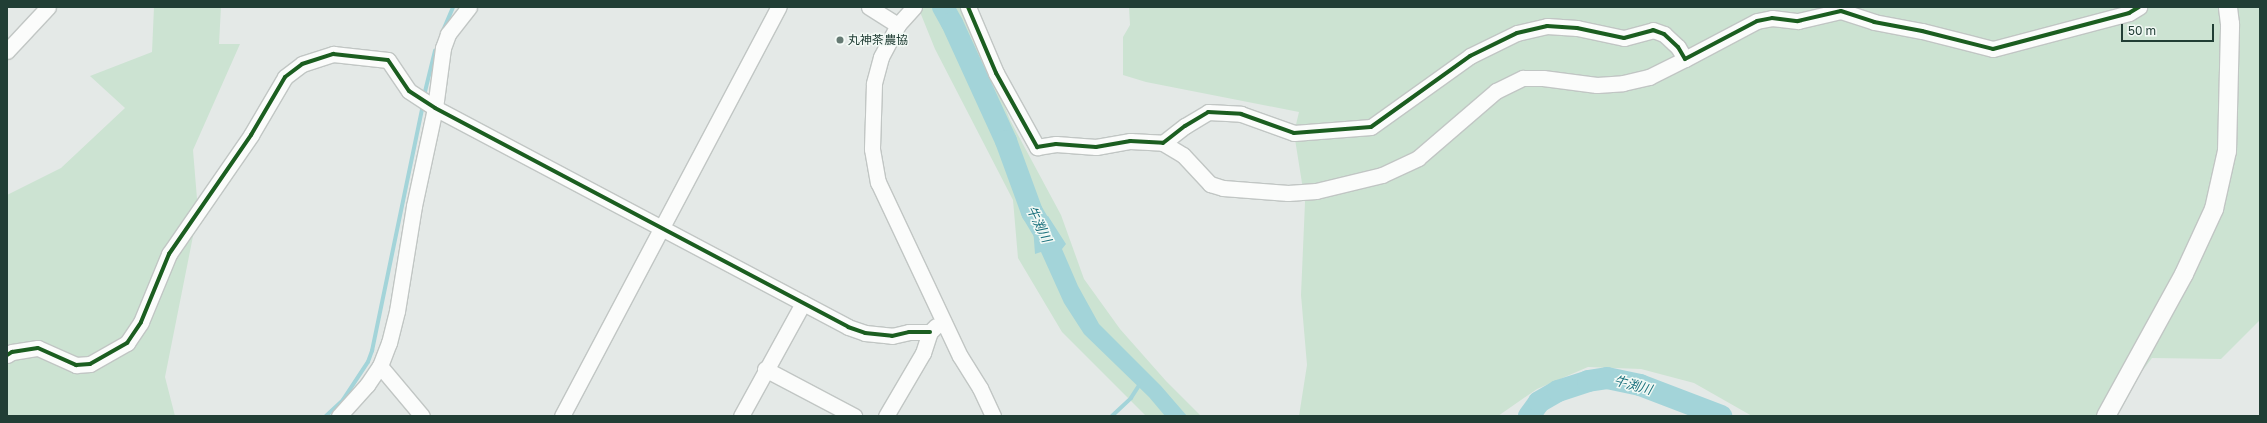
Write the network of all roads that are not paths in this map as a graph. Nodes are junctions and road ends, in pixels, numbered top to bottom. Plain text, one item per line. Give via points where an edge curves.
1 (48, 7) edge
2 (469, 7) edge
3 (779, 7) edge
4 (869, 7) edge
5 (914, 7) edge
6 (968, 7) edge
7 (2139, 7) edge
8 (2228, 7) edge
9 (898, 25) junction
10 (7, 51) edge
11 (1685, 59) junction
12 (435, 108) junction
13 (1163, 143) junction
14 (660, 228) junction
15 (804, 303) junction
16 (943, 320) junction
17 (930, 332) junction
18 (7, 356) edge
19 (380, 366) junction
20 (765, 369) junction
21 (340, 416) edge
22 (422, 416) edge
23 (562, 416) edge
24 (741, 416) edge
25 (854, 416) edge
26 (886, 416) edge
27 (993, 416) edge
28 (2106, 416) edge

1 - 10 street
2 - 12 street via 448,34 443,48
3 - 14 street
4 - 9 street
5 - 9 street
6 - 13 street via 996,72 1037,146 1056,144 1096,147 1130,141
7 - 11 street via 2129,13 1993,49 1874,22 1841,11 1798,21 1772,18 1757,21
8 - 28 street via 2230,24 2227,151 2214,209 2184,274
9 - 16 street via 881,56 874,84 872,149 878,182
11 - 13 street via 1649,77 1623,84 1523,78 1496,91 1418,158 1382,175 1316,191 1288,193 1223,188 1210,184 1183,155
11 - 13 street via 1678,47 1664,34 1653,30 1624,38 1577,28 1547,26 1517,33 1470,56 1371,127 1294,133 1241,114 1208,112
12 - 14 street
12 - 18 street via 409,91 388,60 333,54 302,64 285,77 251,135 169,254 140,322 127,343 90,364 76,365 38,348 12,352
12 - 19 street via 414,206 397,311
14 - 15 street
14 - 23 street
15 - 17 street via 848,327 865,333 892,336 909,332
15 - 20 street
16 - 17 street
16 - 27 street
17 - 26 street via 923,353
19 - 21 street
19 - 22 street
20 - 24 street
20 - 25 street

